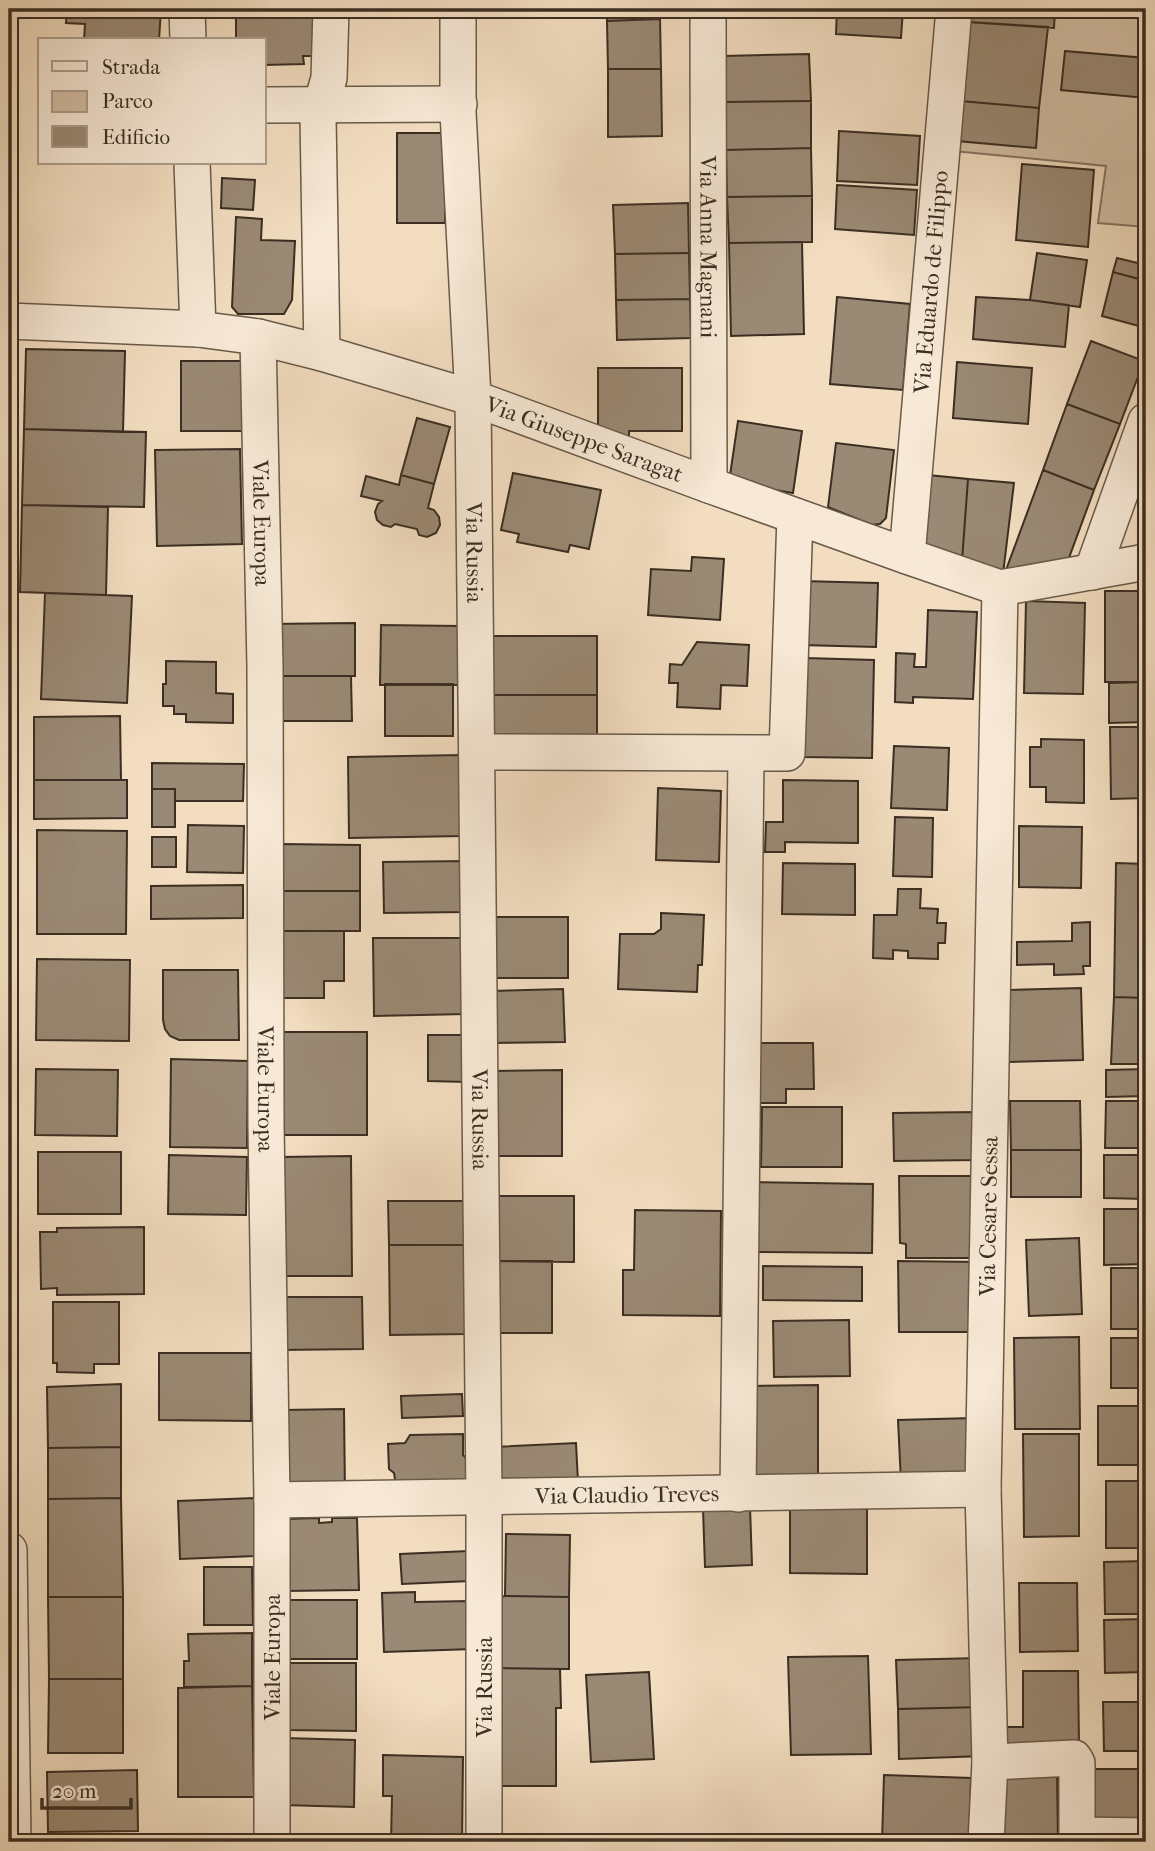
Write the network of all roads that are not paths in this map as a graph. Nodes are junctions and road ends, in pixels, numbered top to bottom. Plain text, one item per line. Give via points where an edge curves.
1 (187, 9) edge
2 (331, 9) edge
3 (458, 9) edge
4 (708, 9) edge
5 (954, 9) edge
6 (188, 38) edge
7 (459, 104) junction
8 (266, 105) edge
9 (321, 106) junction
10 (192, 164) edge
11 (9, 321) edge
12 (198, 328) junction
13 (258, 337) junction
14 (322, 353) junction
15 (473, 398) junction
16 (1146, 421) edge
17 (709, 485) junction
18 (795, 516) junction
19 (906, 556) junction
20 (1146, 562) edge
21 (1092, 572) junction
22 (1000, 587) junction
23 (477, 752) junction
24 (746, 754) junction
25 (983, 1489) junction
26 (738, 1494) junction
27 (484, 1497) junction
28 (272, 1500) junction
29 (9, 1550) edge
30 (990, 1762) junction
31 (1146, 1836) edge
32 (1077, 1839) edge
33 (13, 1842) edge
34 (272, 1842) edge
35 (484, 1842) edge
36 (986, 1842) edge

1 - 6 street
2 - 9 street via 329,78
3 - 7 street, Via Russia
4 - 17 street, Via Anna Magnani
5 - 19 street, Via Eduardo de Filippo
7 - 9 street
7 - 15 street, Via Russia
8 - 9 street
9 - 14 street via 317,117
10 - 12 street
11 - 12 street, Via Giuseppe Saragat
12 - 13 street, Via Giuseppe Saragat
13 - 14 street, Via Giuseppe Saragat
13 - 28 street, Viale Europa
14 - 15 street, Via Giuseppe Saragat
15 - 17 street, Via Giuseppe Saragat
15 - 23 street, Via Russia
16 - 21 street
17 - 18 street, Via Giuseppe Saragat
18 - 19 street, Via Giuseppe Saragat
18 - 24 street via 787,753
19 - 22 street, Via Giuseppe Saragat
20 - 21 street, Via Giuseppe Saragat
21 - 22 street, Via Giuseppe Saragat
22 - 25 street, Via Cesare Sessa
23 - 24 street
23 - 27 street, Via Russia
24 - 26 street
25 - 26 street, Via Claudio Treves
25 - 30 street, Via Cesare Sessa
26 - 27 street, Via Claudio Treves
27 - 28 street, Via Claudio Treves
27 - 35 street, Via Russia
28 - 34 street, Viale Europa
29 - 33 street
30 - 32 street via 1074,1758
30 - 36 street, Via Cesare Sessa
31 - 32 street

